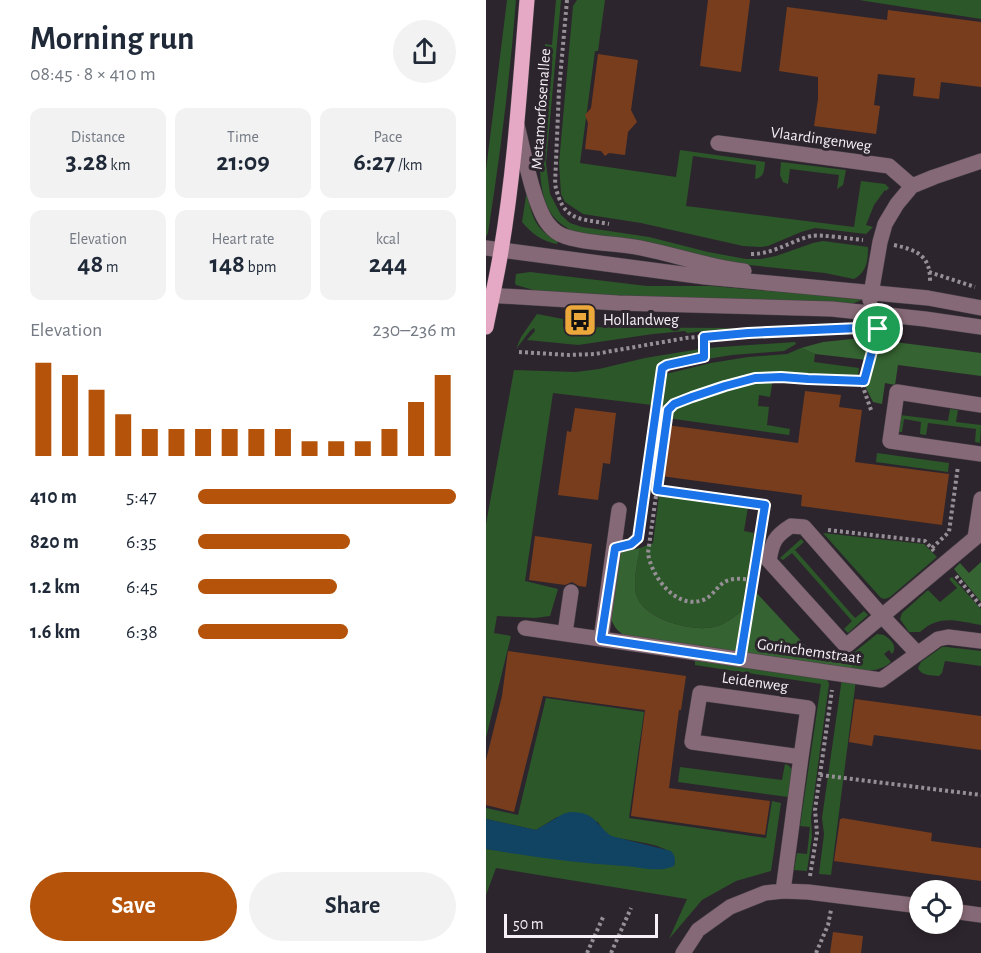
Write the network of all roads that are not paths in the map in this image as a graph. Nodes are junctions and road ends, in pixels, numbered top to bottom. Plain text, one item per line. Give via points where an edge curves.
1 (527, 0) edge
2 (517, 125) junction
3 (718, 143) dead end
4 (981, 161) edge
5 (912, 186) junction
6 (494, 249) edge
7 (871, 291) junction
8 (489, 295) edge
9 (981, 309) edge
10 (868, 313) junction
11 (486, 327) edge
12 (981, 327) edge
13 (981, 405) edge
14 (981, 454) edge
15 (981, 499) edge
16 (620, 510) dead end
17 (570, 592) dead end
18 (882, 616) junction
19 (525, 628) dead end
20 (565, 633) junction
21 (601, 639) junction
22 (981, 640) edge
23 (918, 653) junction
24 (801, 757) junction
25 (783, 891) junction
26 (909, 905) edge
27 (963, 913) edge
28 (981, 915) edge
29 (683, 953) edge

1 - 2 main road, Metamorfosenallee
2 - 6 main road, Metamorfosenallee
2 - 7 street via 538,205 547,224 558,234 727,269 834,280
3 - 5 street, Vlaardingenweg via 889,166
4 - 5 street
5 - 7 street via 885,224
6 - 7 street via 705,277
6 - 8 main road, Metamorfosenallee
7 - 9 street
7 - 10 street
8 - 10 street
8 - 11 main road, Metamorfosenallee
10 - 12 street
13 - 14 street via 897,392 890,441
15 - 18 street, Gorinchemstraat via 975,538
16 - 21 street
17 - 20 street
18 - 18 street, Gorinchemstraat via 804,527 791,526 779,534 769,561 846,646
18 - 23 street, Gorinchemstraat
19 - 20 street, Gorinchemstraat
20 - 21 street, Gorinchemstraat
21 - 23 street, Gorinchemstraat via 881,680
22 - 23 street, Gorinchemstraat via 938,639
24 - 24 street, Leidenweg via 692,742 700,693 808,708
24 - 25 street, Leidenweg
25 - 26 street
25 - 29 street via 765,893 730,907 698,930
27 - 28 street

